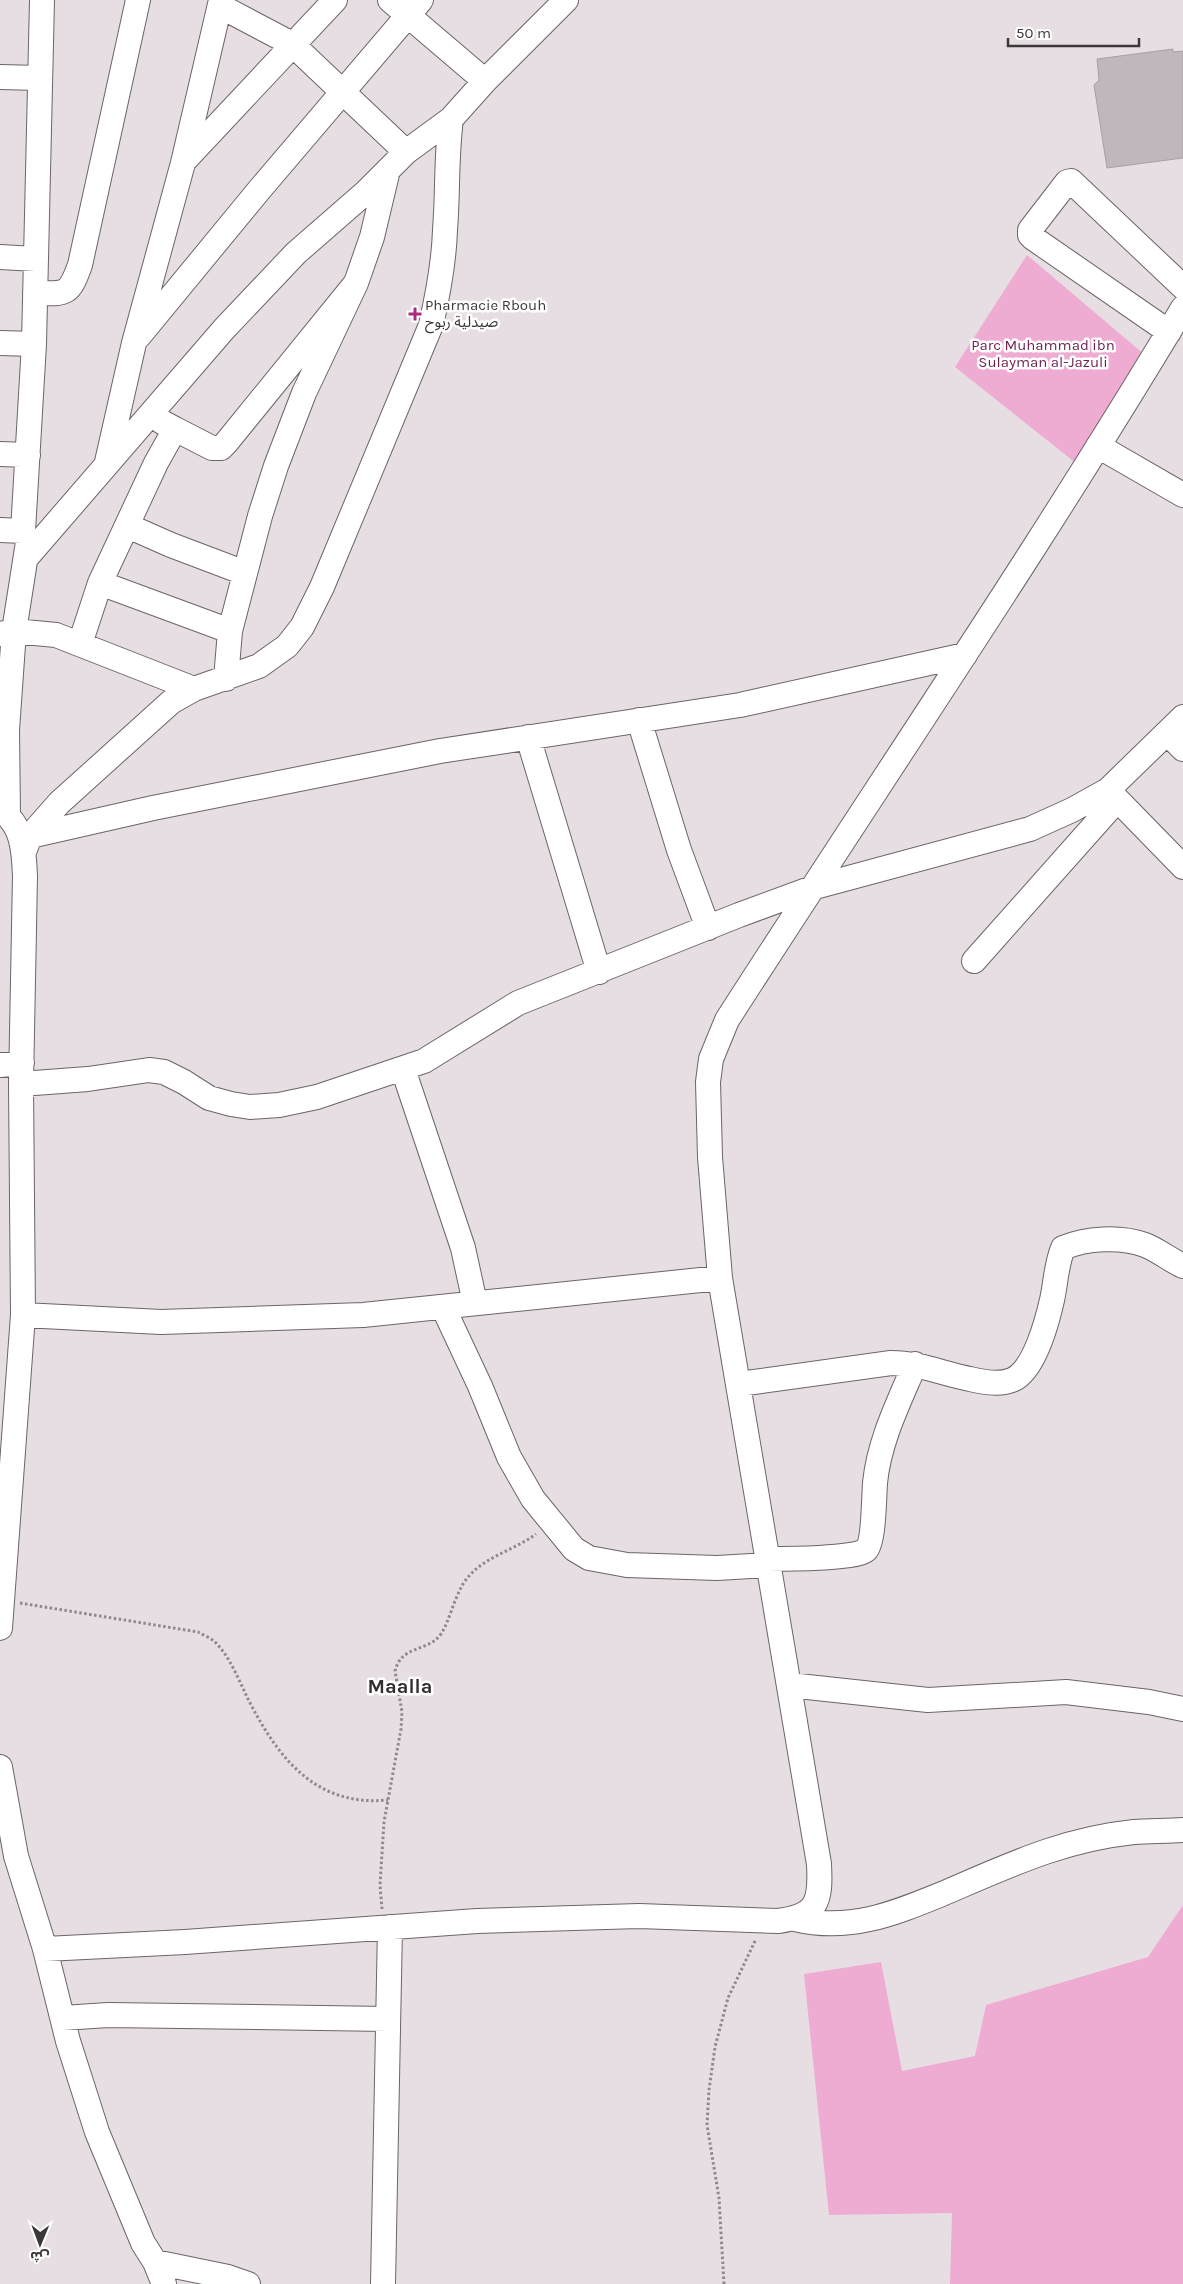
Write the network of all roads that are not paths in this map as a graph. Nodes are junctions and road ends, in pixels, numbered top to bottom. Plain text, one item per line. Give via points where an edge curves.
1 (42, 0) edge
2 (138, 0) edge
3 (335, 0) edge
4 (566, 0) edge
5 (220, 3) edge
6 (407, 5) edge
7 (292, 44) junction
8 (0, 77) edge
9 (39, 78) junction
10 (485, 81) junction
11 (342, 94) junction
12 (451, 119) junction
13 (406, 152) junction
14 (183, 163) junction
15 (388, 170) junction
16 (0, 257) edge
17 (36, 259) junction
18 (356, 283) junction
19 (1183, 287) edge
20 (35, 294) junction
21 (1183, 308) edge
22 (1169, 332) junction
23 (0, 343) edge
24 (134, 343) junction
25 (34, 344) junction
26 (150, 415) junction
27 (175, 430) junction
28 (1098, 446) junction
29 (0, 454) edge
30 (28, 455) junction
31 (107, 463) junction
32 (1183, 495) edge
33 (128, 526) junction
34 (11, 530) edge
35 (27, 557) junction
36 (245, 573) junction
37 (100, 583) junction
38 (230, 631) junction
39 (7, 632) edge
40 (80, 644) junction
41 (966, 654) junction
42 (226, 680) junction
43 (194, 689) junction
44 (639, 720) junction
45 (1178, 733) edge
46 (528, 737) junction
47 (1112, 795) junction
48 (4, 813) edge
49 (27, 844) junction
50 (1183, 867) edge
51 (815, 887) junction
52 (708, 928) junction
53 (974, 961) dead end
54 (599, 972) junction
55 (403, 1069) junction
56 (14, 1071) edge
57 (1183, 1266) edge
58 (720, 1278) junction
59 (475, 1303) junction
60 (443, 1307) junction
61 (23, 1315) junction
62 (915, 1364) junction
63 (739, 1384) junction
64 (769, 1562) junction
65 (0, 1628) edge
66 (789, 1685) junction
67 (1183, 1709) edge
68 (0, 1767) edge
69 (1183, 1830) edge
70 (795, 1919) junction
71 (386, 1927) junction
72 (44, 1949) junction
73 (63, 2018) junction
74 (388, 2019) junction
75 (155, 2262) junction
76 (164, 2284) edge
77 (248, 2284) edge
78 (383, 2284) edge

1 - 9 street
2 - 20 street via 80,265 72,287 66,291
3 - 7 street
4 - 10 street
5 - 7 street
5 - 14 street
6 - 10 street
6 - 11 street
7 - 11 street
7 - 14 street
8 - 9 street
9 - 17 street
10 - 12 street
11 - 13 street
11 - 24 street
12 - 13 street
12 - 42 street via 446,230 440,285 431,325 322,587 302,627 287,646 259,666
13 - 15 street
14 - 24 street
15 - 18 street via 372,237
15 - 26 street via 296,253 224,329
16 - 17 street
17 - 20 street
18 - 27 street via 221,448 212,448
18 - 36 street via 301,402 271,483
19 - 22 street via 1071,181 1030,230 1030,236
20 - 25 street
21 - 22 street
22 - 28 street
23 - 25 street
24 - 31 street
25 - 30 street
26 - 27 street
26 - 31 street
27 - 33 street via 156,463
28 - 32 street
28 - 41 street
29 - 30 street
30 - 34 street
31 - 35 street
33 - 36 street
33 - 37 street
34 - 35 street via 28,542
35 - 39 street
36 - 38 street
37 - 38 street
37 - 40 street
38 - 42 street
39 - 40 street via 44,633
39 - 48 street
40 - 43 street
41 - 44 street via 740,705
41 - 51 street
42 - 43 street
43 - 49 street via 171,702 59,803
44 - 46 street
44 - 52 street via 679,850
45 - 47 street
46 - 49 street via 325,773 117,816
46 - 54 street
47 - 50 street
47 - 51 street via 1030,828
47 - 53 street
48 - 49 street
49 - 56 street
51 - 52 street
51 - 58 street via 727,1020 711,1059 709,1148
52 - 54 street
54 - 55 street via 518,1003 424,1061
55 - 56 street via 317,1097 279,1105 250,1106 209,1098 164,1072 149,1070 88,1079
55 - 59 street via 463,1248
56 - 61 street
57 - 62 street via 1146,1245 1131,1241 1072,1244 1062,1248 1043,1332 1021,1376 1010,1381 990,1382
58 - 59 street
58 - 63 street
59 - 60 street
60 - 61 street via 270,1320 161,1322
60 - 64 street via 509,1457 532,1499 574,1549 602,1562 673,1568 717,1568
61 - 65 street
62 - 63 street via 891,1363
62 - 64 street via 889,1423 879,1462 871,1537 866,1551
63 - 64 street
64 - 66 street
66 - 67 street via 928,1700 1066,1692
66 - 70 street via 819,1864 820,1891 816,1904 808,1913
68 - 72 street via 16,1856
69 - 70 street via 1134,1832 1049,1850 904,1910 869,1920 836,1924
70 - 71 street via 766,1921 640,1916
71 - 72 street
71 - 74 street
72 - 73 street
73 - 74 street
73 - 75 street via 97,2132 143,2243
74 - 78 street
75 - 76 street
75 - 77 street

